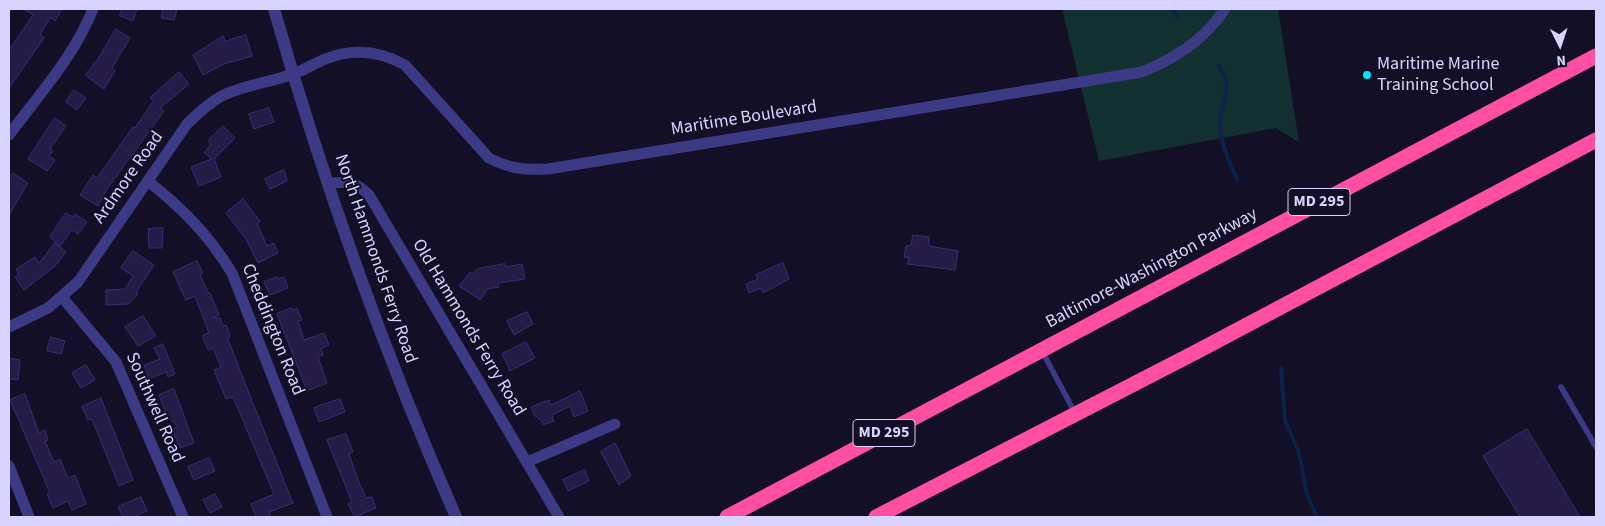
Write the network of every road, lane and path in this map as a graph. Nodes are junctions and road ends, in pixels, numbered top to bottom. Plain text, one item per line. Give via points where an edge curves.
1 (94, 9) edge
2 (274, 9) edge
3 (1225, 9) edge
4 (1596, 56) edge
5 (293, 74) junction
6 (9, 135) edge
7 (1596, 140) edge
8 (148, 181) junction
9 (330, 183) junction
10 (62, 297) junction
11 (9, 326) edge
12 (1041, 349) junction
13 (1561, 387) dead end
14 (1076, 414) junction
15 (614, 424) dead end
16 (1596, 447) edge
17 (527, 462) junction
18 (9, 466) edge
19 (29, 517) edge
20 (183, 517) edge
21 (327, 517) edge
22 (456, 517) edge
23 (559, 517) edge
24 (727, 517) edge
25 (876, 517) edge

1 - 6 street via 88,24
2 - 5 street, North Hammonds Ferry Road
3 - 5 street, Maritime Boulevard via 1195,43 1169,61 1142,72 524,170 506,167 489,158 411,70 390,56 353,52 328,58
4 - 12 highway, Baltimore-Washington Parkway / MD 295
5 - 8 street, Ardmore Road via 220,97 187,124
5 - 9 street, North Hammonds Ferry Road
7 - 14 highway
8 - 10 street, Ardmore Road via 78,282
8 - 21 street, Cheddington Road via 198,224 232,273
9 - 17 street, Old Hammonds Ferry Road via 358,184 369,195
9 - 22 street, North Hammonds Ferry Road via 388,350
10 - 11 street, Ardmore Road via 48,308
10 - 20 street, Southwell Road via 116,362
12 - 14 lane
12 - 24 highway, Baltimore-Washington Parkway / MD 295
13 - 16 lane
14 - 25 highway
15 - 17 street
17 - 23 street, Old Hammonds Ferry Road
18 - 19 street

